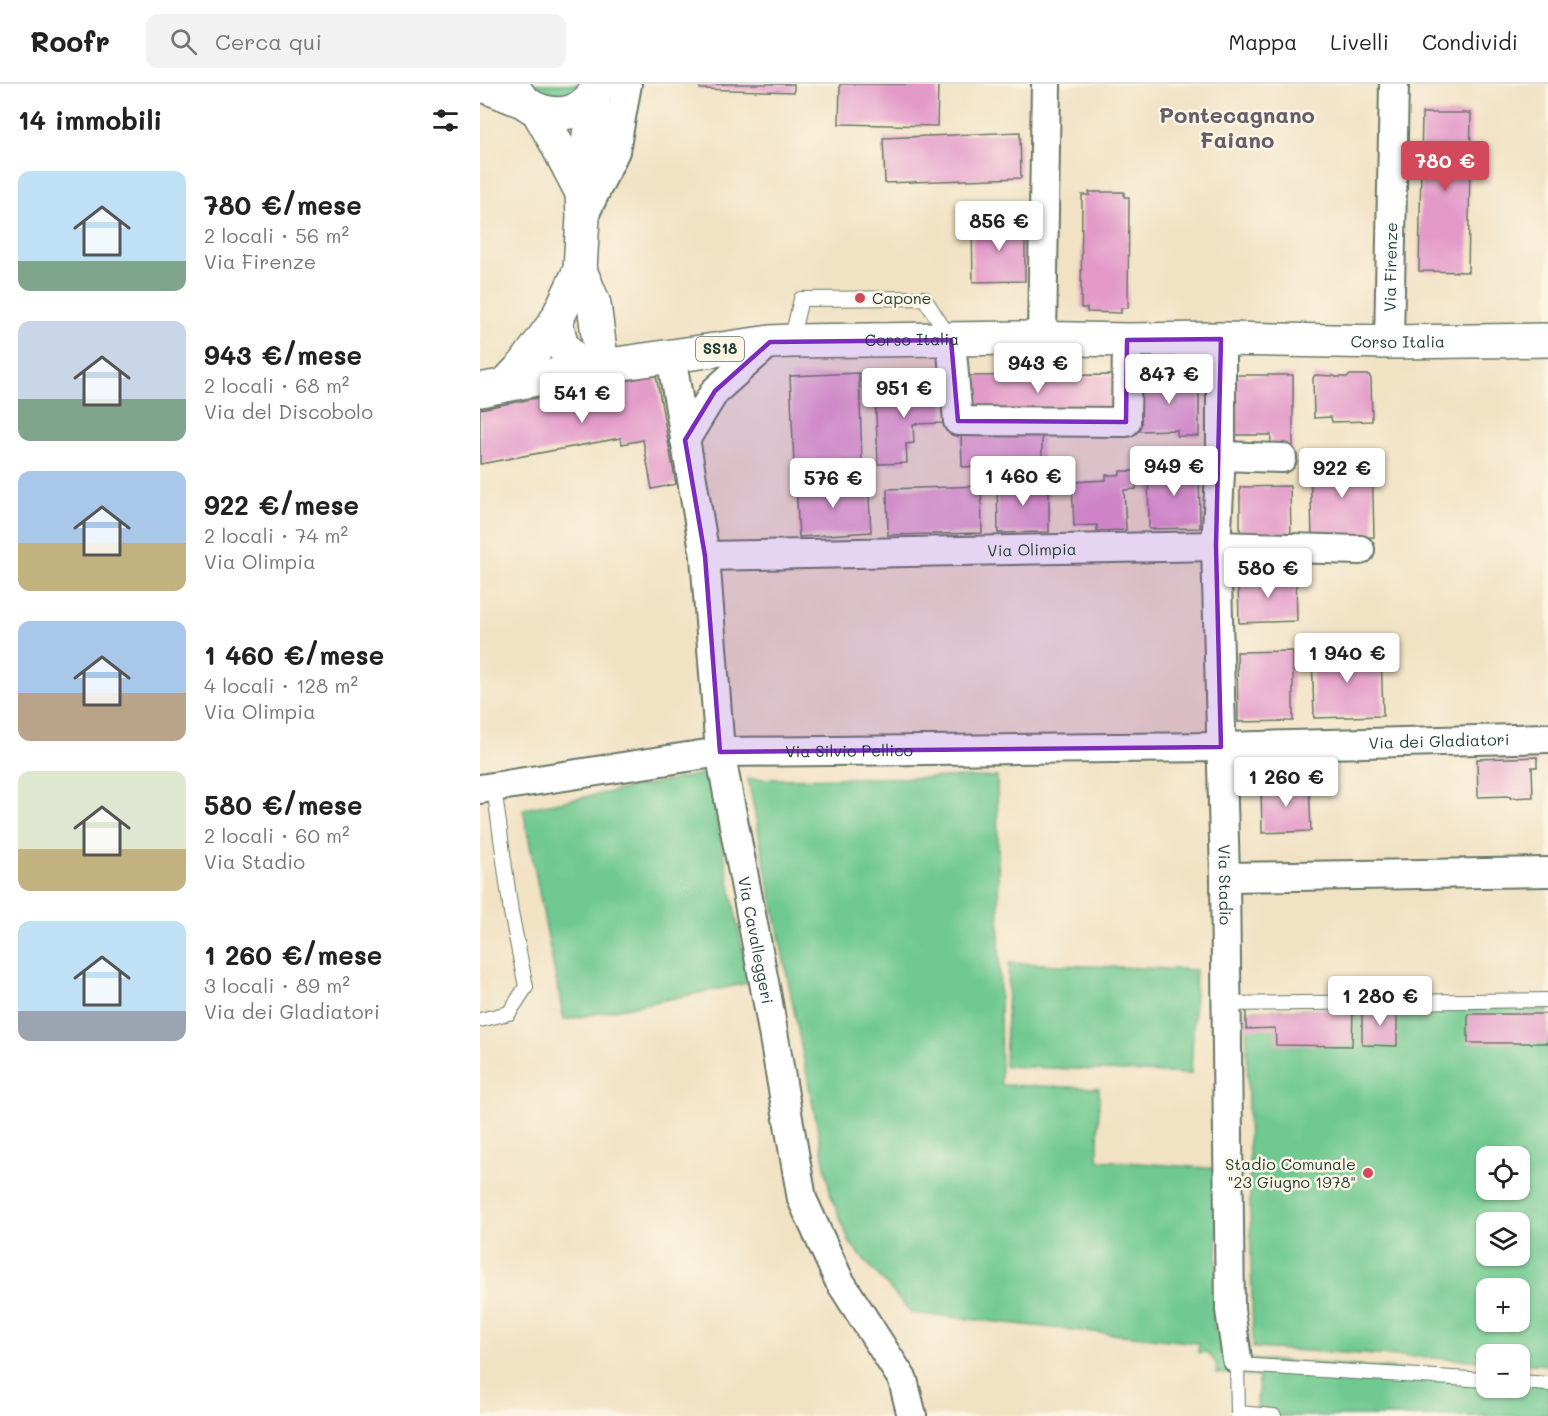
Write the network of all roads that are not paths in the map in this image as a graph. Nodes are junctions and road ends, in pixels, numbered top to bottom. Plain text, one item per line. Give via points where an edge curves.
1 (480, 84) edge
2 (627, 84) edge
3 (1046, 84) edge
4 (1394, 84) edge
5 (597, 90) edge
6 (525, 99) edge
7 (582, 205) junction
8 (580, 270) junction
9 (556, 321) junction
10 (1042, 339) junction
11 (1221, 339) junction
12 (951, 340) junction
13 (1127, 340) junction
14 (1548, 340) edge
15 (781, 341) junction
16 (1389, 342) junction
17 (671, 356) junction
18 (602, 366) junction
19 (493, 387) edge
20 (685, 440) junction
21 (1221, 456) junction
22 (1282, 458) dead end
23 (1216, 546) junction
24 (1360, 550) dead end
25 (705, 556) junction
26 (1548, 738) edge
27 (1221, 747) junction
28 (720, 752) junction
29 (487, 788) edge
30 (1548, 872) edge
31 (1225, 877) junction
32 (1548, 1000) edge
33 (1227, 1004) junction
34 (480, 1020) edge
35 (1237, 1362) junction
36 (1476, 1379) edge
37 (1530, 1383) edge
38 (1548, 1384) edge
39 (1238, 1415) edge
40 (912, 1416) edge
41 (1274, 1416) edge

1 - 6 main road
2 - 7 street via 615,151
3 - 10 street
4 - 16 street, Via Firenze
5 - 6 main road via 583,106 569,113 553,114
5 - 7 main road
6 - 7 main road
7 - 8 main road
8 - 9 main road
8 - 18 main road via 594,304
9 - 18 main road via 561,345 573,359
9 - 19 main road via 525,364
10 - 12 main road, Corso Italia / SS18
10 - 13 main road, Corso Italia / SS18
11 - 13 main road, Corso Italia / SS18
11 - 16 main road, Corso Italia / SS18
11 - 21 street, Via Stadio
12 - 13 street via 958,421 1126,422
12 - 15 main road, Corso Italia / SS18
14 - 16 main road, Corso Italia / SS18
15 - 17 main road, Corso Italia / SS18
15 - 20 street via 715,391
17 - 18 main road, Corso Italia / SS18
17 - 20 street, Via Cavalleggeri
18 - 19 main road, SS18
20 - 25 street, Via Cavalleggeri
21 - 22 street
21 - 23 street, Via Stadio
23 - 24 street, Via Olimpia
23 - 25 street, Via Olimpia
23 - 27 street, Via Stadio
25 - 28 street, Via Cavalleggeri
26 - 27 street, Via dei Gladiatori
27 - 28 street, Via Silvio Pellico
27 - 31 street, Via Stadio
28 - 29 street, Via Silvio Pellico
28 - 40 street, Via Cavalleggeri via 802,1199 839,1280 903,1380
29 - 34 lane via 526,987 509,1013
30 - 31 street
31 - 33 street, Via Stadio
32 - 33 lane
33 - 35 street, Via Stadio via 1230,1310
35 - 36 lane
35 - 39 lane
37 - 38 lane
39 - 41 lane

